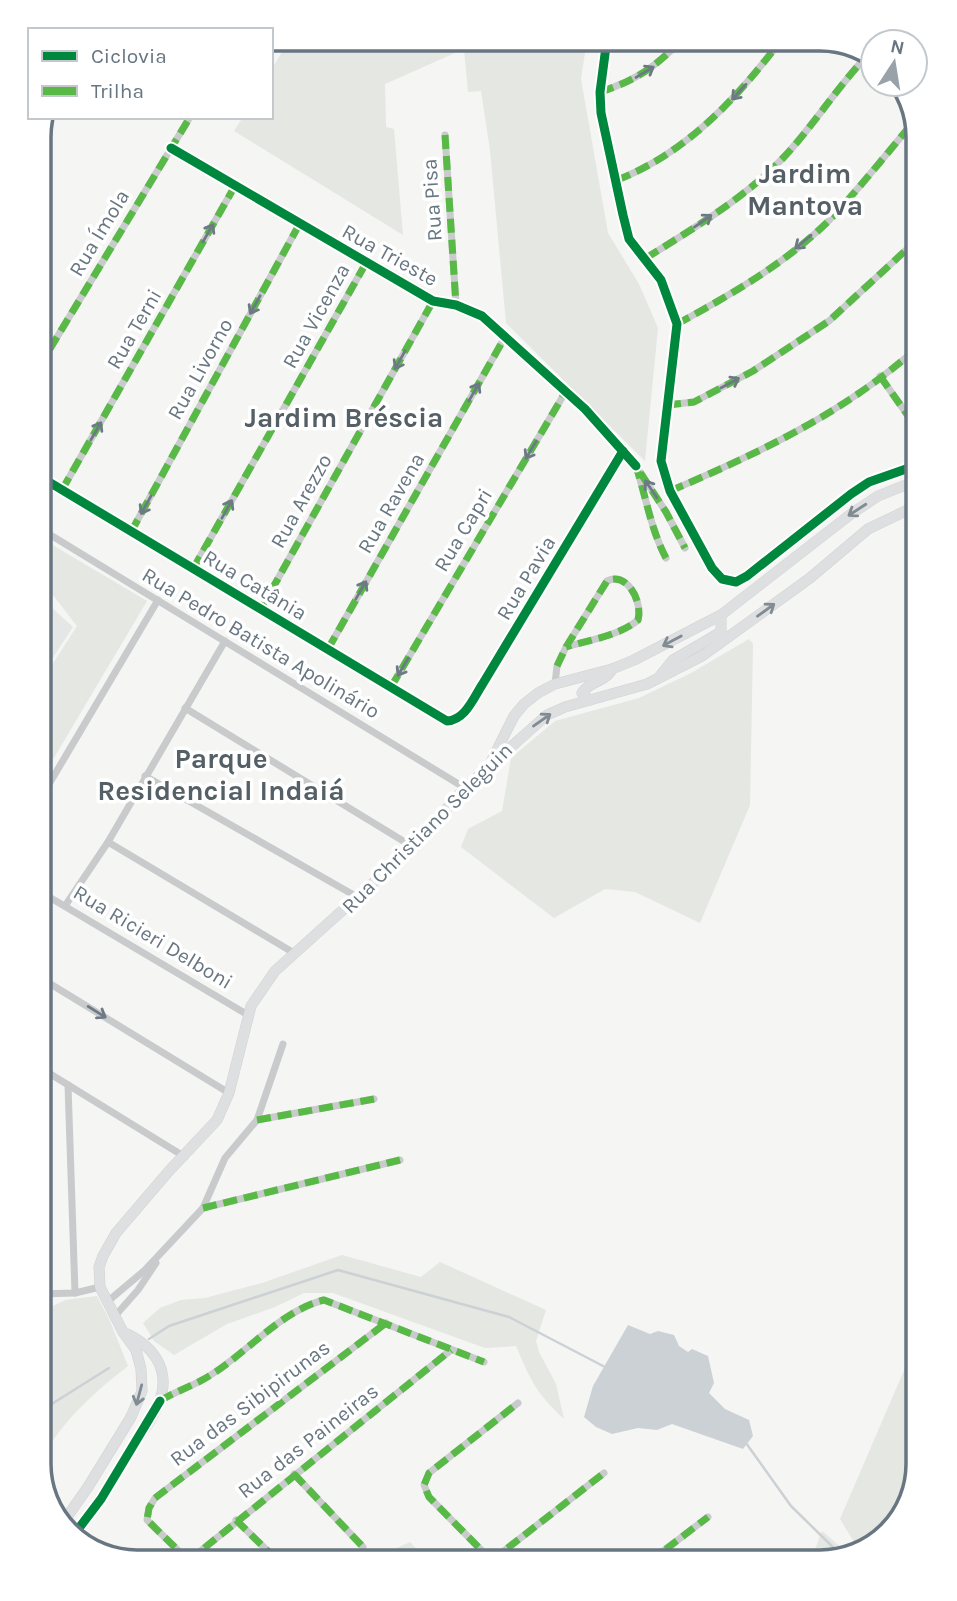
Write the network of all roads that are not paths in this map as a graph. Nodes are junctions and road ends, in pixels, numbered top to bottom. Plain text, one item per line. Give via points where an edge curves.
1 (605, 51) edge
2 (671, 51) edge
3 (773, 51) edge
4 (859, 61) edge
5 (600, 92) junction
6 (189, 119) edge
7 (906, 131) edge
8 (445, 135) dead end
9 (171, 148) junction
10 (617, 180) junction
11 (236, 184) junction
12 (300, 223) junction
13 (906, 251) edge
14 (646, 258) junction
15 (366, 263) junction
16 (433, 301) junction
17 (456, 305) junction
18 (677, 324) junction
19 (505, 337) junction
20 (51, 347) edge
21 (906, 357) edge
22 (880, 376) junction
23 (566, 391) junction
24 (667, 405) junction
25 (906, 412) edge
26 (623, 451) junction
27 (636, 466) junction
28 (906, 469) edge
29 (51, 483) edge
30 (906, 485) edge
31 (62, 490) junction
32 (670, 491) junction
33 (906, 511) edge
34 (131, 532) junction
35 (51, 535) edge
36 (685, 548) dead end
37 (666, 558) dead end
38 (194, 569) junction
39 (158, 600) junction
40 (261, 609) junction
41 (721, 614) junction
42 (578, 628) junction
43 (595, 638) junction
44 (225, 641) junction
45 (566, 647) junction
46 (328, 649) junction
47 (612, 668) junction
48 (658, 679) junction
49 (555, 684) junction
50 (391, 687) junction
51 (589, 700) junction
52 (185, 708) junction
53 (455, 720) joint
54 (490, 764) junction
55 (145, 776) junction
56 (51, 781) edge
57 (465, 788) junction
58 (108, 842) junction
59 (414, 847) junction
60 (51, 898) edge
61 (359, 898) junction
62 (65, 906) junction
63 (294, 953) junction
64 (51, 984) edge
65 (248, 1015) junction
66 (282, 1044) dead end
67 (51, 1075) edge
68 (68, 1085) junction
69 (229, 1093) junction
70 (374, 1099) dead end
71 (257, 1120) junction
72 (185, 1157) junction
73 (400, 1160) dead end
74 (203, 1208) junction
75 (162, 1250) junction
76 (100, 1287) junction
77 (75, 1293) junction
78 (51, 1294) edge
79 (107, 1302) junction
80 (115, 1316) junction
81 (386, 1323) junction
82 (123, 1332) junction
83 (451, 1350) junction
84 (153, 1352) junction
85 (139, 1357) junction
86 (484, 1362) dead end
87 (160, 1401) junction
88 (518, 1403) dead end
89 (604, 1473) dead end
90 (294, 1474) junction
91 (68, 1516) edge
92 (708, 1517) dead end
93 (236, 1520) junction
94 (79, 1528) edge
95 (363, 1547) dead end
96 (177, 1550) edge
97 (202, 1550) edge
98 (267, 1550) edge
99 (480, 1550) edge
100 (507, 1550) edge
101 (665, 1550) edge

1 - 5 street
5 -> 2 street via 652,69
3 -> 10 street via 728,104 694,135 644,169
14 -> 4 street via 753,186 807,130
5 - 10 street
6 - 9 street, Rua Ímola
7 -> 18 street via 838,212 802,244 734,293
8 - 17 street, Rua Pisa
9 - 11 street, Rua Trieste
9 - 20 street, Rua Ímola
10 - 14 street via 629,239
11 - 12 street, Rua Trieste
31 -> 11 street, Rua Terni
12 - 15 street, Rua Trieste
12 -> 34 street, Rua Livorno
24 -> 13 street via 694,402 753,371 829,321
14 - 18 street via 661,280
15 - 16 street, Rua Trieste
38 -> 15 street, Rua Vicenza
16 - 17 street, Rua Trieste
16 -> 40 street, Rua Arezzo
17 - 19 street, Rua Trieste via 482,316
18 - 24 street
19 - 23 street, Rua Trieste
46 -> 19 street, Rua Ravena
21 - 22 street
22 - 25 street
22 - 32 street via 848,403 793,434
23 - 26 street, Rua Trieste
23 -> 50 street, Rua Capri
24 - 32 street via 661,461
26 - 27 street, Rua Trieste
26 - 53 street, Rua Pavia via 482,685
36 -> 27 street, Rua Trieste
27 - 37 street, Rua Trieste via 654,536
28 - 32 street via 869,482 736,582 722,579 712,568
29 - 31 street, Rua Catânia
30 -> 41 main road via 850,514
31 - 34 street, Rua Catânia
48 -> 33 main road, Rua Christiano Seleguin via 717,647 868,529
34 - 38 street, Rua Catânia
35 - 39 street, Rua Pedro Batista Apolinário
38 - 40 street, Rua Catânia
39 - 44 street, Rua Pedro Batista Apolinário
39 - 56 street
40 - 46 street, Rua Catânia
41 -> 47 main road
41 - 48 main road via 721,632 673,660
42 - 43 street
42 - 43 street via 607,581 621,578 639,606 638,620
42 - 45 street
43 - 45 street
44 - 52 street
44 - 57 street, Rua Pedro Batista Apolinário
45 - 49 street
46 - 50 street, Rua Catânia
47 - 49 main road
47 - 51 main road via 609,675 584,689
48 - 51 main road, Rua Christiano Seleguin
49 - 54 main road via 519,710
50 - 53 street, Rua Catânia via 447,720
54 -> 51 main road, Rua Christiano Seleguin via 547,715
52 - 55 street
52 - 59 street
54 - 57 main road, Rua Christiano Seleguin
55 - 58 street
55 - 61 street
57 - 59 main road, Rua Christiano Seleguin
58 - 62 street
58 - 63 street
59 - 61 main road, Rua Christiano Seleguin
60 - 62 street, Rua Ricieri Delboni
61 - 63 main road, Rua Christiano Seleguin
62 - 65 street, Rua Ricieri Delboni
63 - 65 main road, Rua Christiano Seleguin via 261,990
64 -> 69 street
65 - 69 main road, Rua Christiano Seleguin
66 - 71 street
67 - 68 street
68 - 72 street
68 - 77 street
69 - 72 main road, Rua Christiano Seleguin via 218,1121
70 - 71 street
71 - 74 street via 225,1158
72 - 76 main road, Rua Christiano Seleguin via 109,1243 100,1267
73 - 74 street
74 - 75 street
75 - 79 street
75 - 80 street via 150,1274
76 - 77 street
76 - 79 main road
77 - 78 street
79 - 80 main road
80 - 82 main road
81 - 83 street
81 - 87 street via 324,1300 297,1311 204,1379
81 - 96 street, Rua das Sibipirunas via 155,1498 147,1520
82 - 84 main road
82 - 85 main road
83 - 86 street
83 - 90 street, Rua das Paineiras
84 - 85 main road via 145,1351
84 - 87 main road via 160,1366
85 -> 91 main road via 143,1381 137,1404
87 - 94 main road
88 - 99 street via 429,1472 424,1485 429,1497
89 - 100 street
90 - 93 street, Rua das Paineiras
90 - 95 street
92 - 101 street
93 - 97 street, Rua das Paineiras
93 - 98 street

